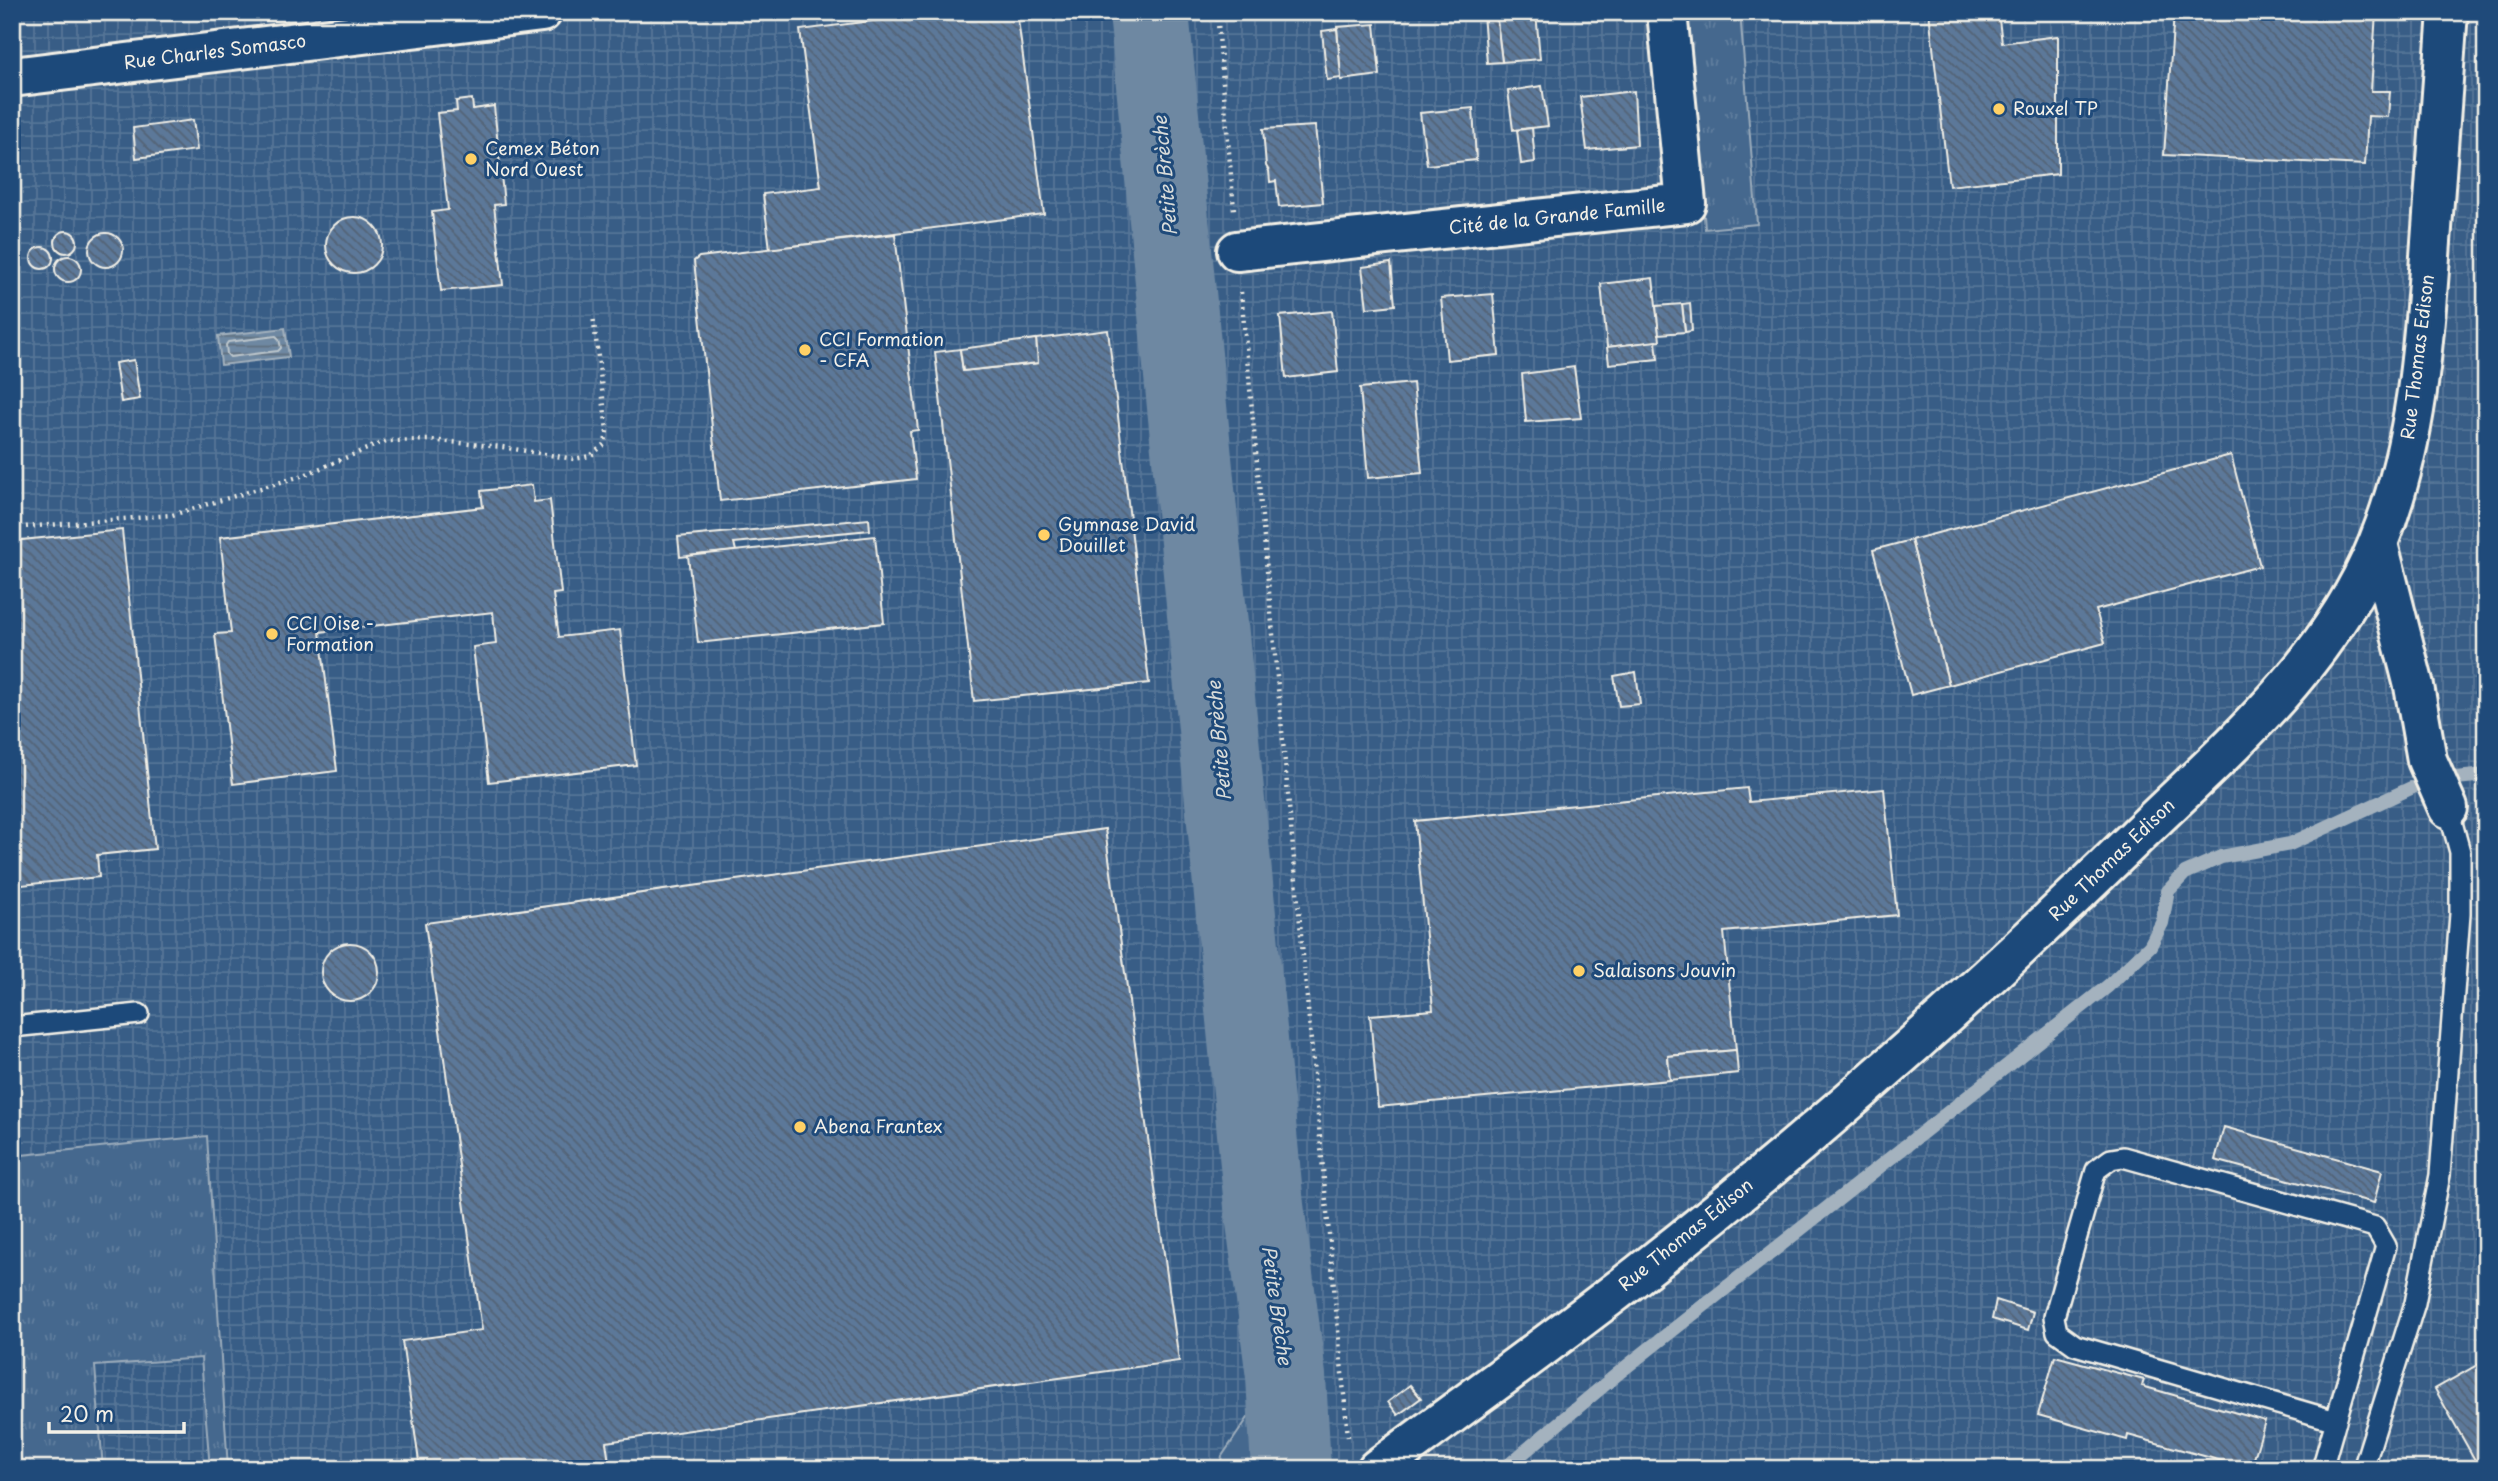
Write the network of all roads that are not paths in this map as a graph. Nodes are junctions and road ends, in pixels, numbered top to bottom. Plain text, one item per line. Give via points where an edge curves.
1 (542, 12) edge
2 (1667, 12) edge
3 (2448, 12) edge
4 (12, 77) edge
5 (1237, 251) road end
6 (2378, 544) junction
7 (2448, 808) joint
8 (139, 1014) dead end
9 (12, 1027) edge
10 (2336, 1421) junction
11 (1377, 1469) edge
12 (2322, 1469) edge
13 (2363, 1469) edge

1 - 4 street, Rue Charles Somasco
2 - 5 street, Cité de la Grande Famille via 1686,203
3 - 6 street, Rue Thomas Edison via 2417,390 2410,438
6 - 7 street via 2414,686 2427,760
6 - 11 street, Rue Thomas Edison via 2346,606 2276,699 1974,990 1843,1107 1638,1275
7 - 13 lane via 2460,852 2460,914 2441,1175 2402,1373
8 - 9 lane
10 - 10 lane via 2386,1246 2375,1227 2123,1157 2096,1170 2054,1317 2057,1332 2074,1346
10 - 12 lane

